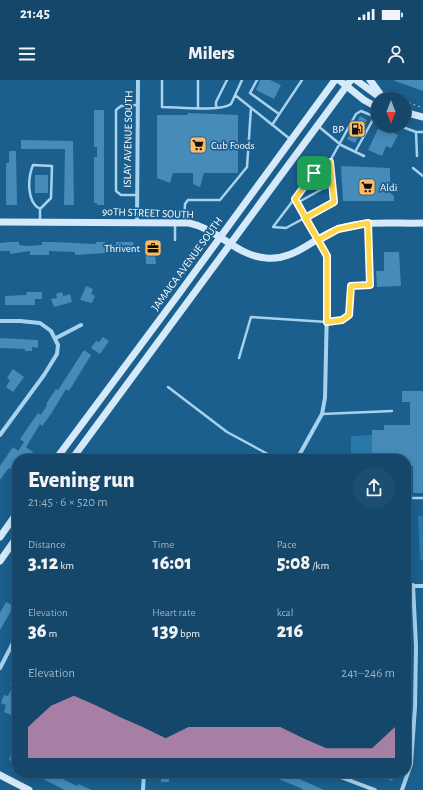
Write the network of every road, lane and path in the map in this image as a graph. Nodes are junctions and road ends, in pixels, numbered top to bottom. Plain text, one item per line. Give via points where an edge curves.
1 (138, 80) edge
2 (162, 80) edge
3 (198, 80) edge
4 (227, 80) edge
5 (242, 80) edge
6 (257, 80) edge
7 (302, 80) edge
8 (335, 80) edge
9 (339, 80) edge
10 (351, 80) edge
11 (356, 80) edge
12 (370, 80) edge
13 (346, 86) junction
14 (374, 92) edge
15 (378, 92) edge
16 (235, 96) junction
17 (371, 103) edge
18 (411, 104) edge
19 (138, 105) junction
20 (198, 108) junction
21 (216, 108) junction
22 (251, 108) junction
23 (423, 108) edge
24 (279, 114) junction
25 (411, 114) edge
26 (371, 115) edge
27 (423, 117) edge
28 (272, 125) junction
29 (317, 125) junction
30 (371, 125) edge
31 (411, 130) edge
32 (416, 132) junction
33 (423, 132) edge
34 (291, 140) junction
35 (341, 145) junction
36 (355, 152) junction
37 (364, 156) dead end
38 (417, 156) dead end
39 (330, 162) junction
40 (413, 168) dead end
41 (423, 176) edge
42 (333, 183) junction
43 (137, 195) junction
44 (295, 199) junction
45 (297, 203) junction
46 (40, 209) junction
47 (305, 218) junction
48 (0, 222) edge
49 (40, 222) junction
50 (136, 222) junction
51 (175, 223) junction
52 (184, 223) junction
53 (368, 223) junction
54 (423, 223) edge
55 (221, 236) junction
56 (175, 240) dead end
57 (318, 240) junction
58 (231, 244) junction
59 (0, 320) edge
60 (327, 322) junction
61 (81, 325) dead end
62 (56, 338) junction
63 (238, 358) dead end
64 (168, 387) dead end
65 (392, 411) dead end
66 (322, 414) junction
67 (0, 435) edge
68 (60, 454) edge
69 (76, 454) edge
70 (268, 454) edge
71 (300, 454) edge
72 (411, 498) edge
73 (423, 498) edge
74 (12, 520) edge
75 (0, 536) edge
76 (12, 544) edge
77 (0, 561) edge
78 (414, 586) joint
79 (423, 586) edge
80 (12, 645) edge
81 (0, 668) edge
82 (411, 764) edge
83 (0, 775) edge
84 (144, 778) edge
85 (343, 778) edge
86 (406, 778) edge
87 (29, 790) edge
88 (144, 790) edge
89 (375, 790) edge
90 (402, 790) edge

1 - 19 street, ISLAY AVENUE SOUTH
2 - 20 lane via 162,107
3 - 20 lane
4 - 21 lane via 216,102
5 - 16 lane
6 - 24 lane via 250,93
7 - 24 lane
8 - 34 main road, JAMAICA AVENUE SOUTH
9 - 13 main road
10 - 13 main road, JAMAICA AVENUE SOUTH
11 - 14 main road
12 - 15 main road
13 - 17 main road
13 - 29 main road, JAMAICA AVENUE SOUTH
16 - 21 lane via 227,107
16 - 22 lane
18 - 23 path
19 - 43 street, ISLAY AVENUE SOUTH
19 - 43 lane via 121,106 116,110 116,191 121,194
20 - 21 lane
22 - 28 lane
22 - 52 lane via 247,167 220,200 188,200 185,204
24 - 28 lane
25 - 27 main road
26 - 35 lane via 361,111 356,114
28 - 34 lane
29 - 35 lane
29 - 58 main road, JAMAICA AVENUE SOUTH
30 - 36 lane
31 - 32 lane
32 - 33 lane
32 - 38 lane
34 - 55 main road, JAMAICA AVENUE SOUTH
35 - 36 lane
35 - 39 lane
36 - 37 lane
39 - 42 lane
39 - 44 lane via 314,173
40 - 41 lane
42 - 45 lane
42 - 47 lane via 334,202
43 - 50 street, ISLAY AVENUE SOUTH
44 - 45 lane
44 - 47 lane via 273,228 286,228
45 - 47 lane
46 - 46 lane via 30,195 33,164 52,166 51,198
46 - 49 lane
47 - 57 lane
48 - 49 main road, 90TH STREET SOUTH
49 - 50 main road, 90TH STREET SOUTH
50 - 51 main road, 90TH STREET SOUTH
51 - 52 main road, 90TH STREET SOUTH
51 - 56 lane
52 - 55 main road, 90TH STREET SOUTH via 205,227
53 - 54 main road, 90TH STREET SOUTH
53 - 57 main road, 90TH STREET SOUTH via 338,229
53 - 60 lane via 370,285 351,286 349,315 342,320
55 - 58 main road, 90TH STREET SOUTH
55 - 68 main road, JAMAICA AVENUE SOUTH
57 - 58 main road, 90TH STREET SOUTH via 292,254 274,258 249,255
57 - 60 street via 328,262
58 - 69 main road, JAMAICA AVENUE SOUTH
59 - 62 street via 40,324
60 - 63 lane via 250,317
60 - 66 street via 325,398
61 - 62 street
62 - 67 street via 57,354
64 - 70 lane via 227,432
65 - 66 lane
66 - 71 street
72 - 73 lane
74 - 75 main road
76 - 77 main road
78 - 79 street
78 - 82 street via 416,646
80 - 81 street
83 - 87 main road
84 - 88 street
85 - 89 street
86 - 90 street

